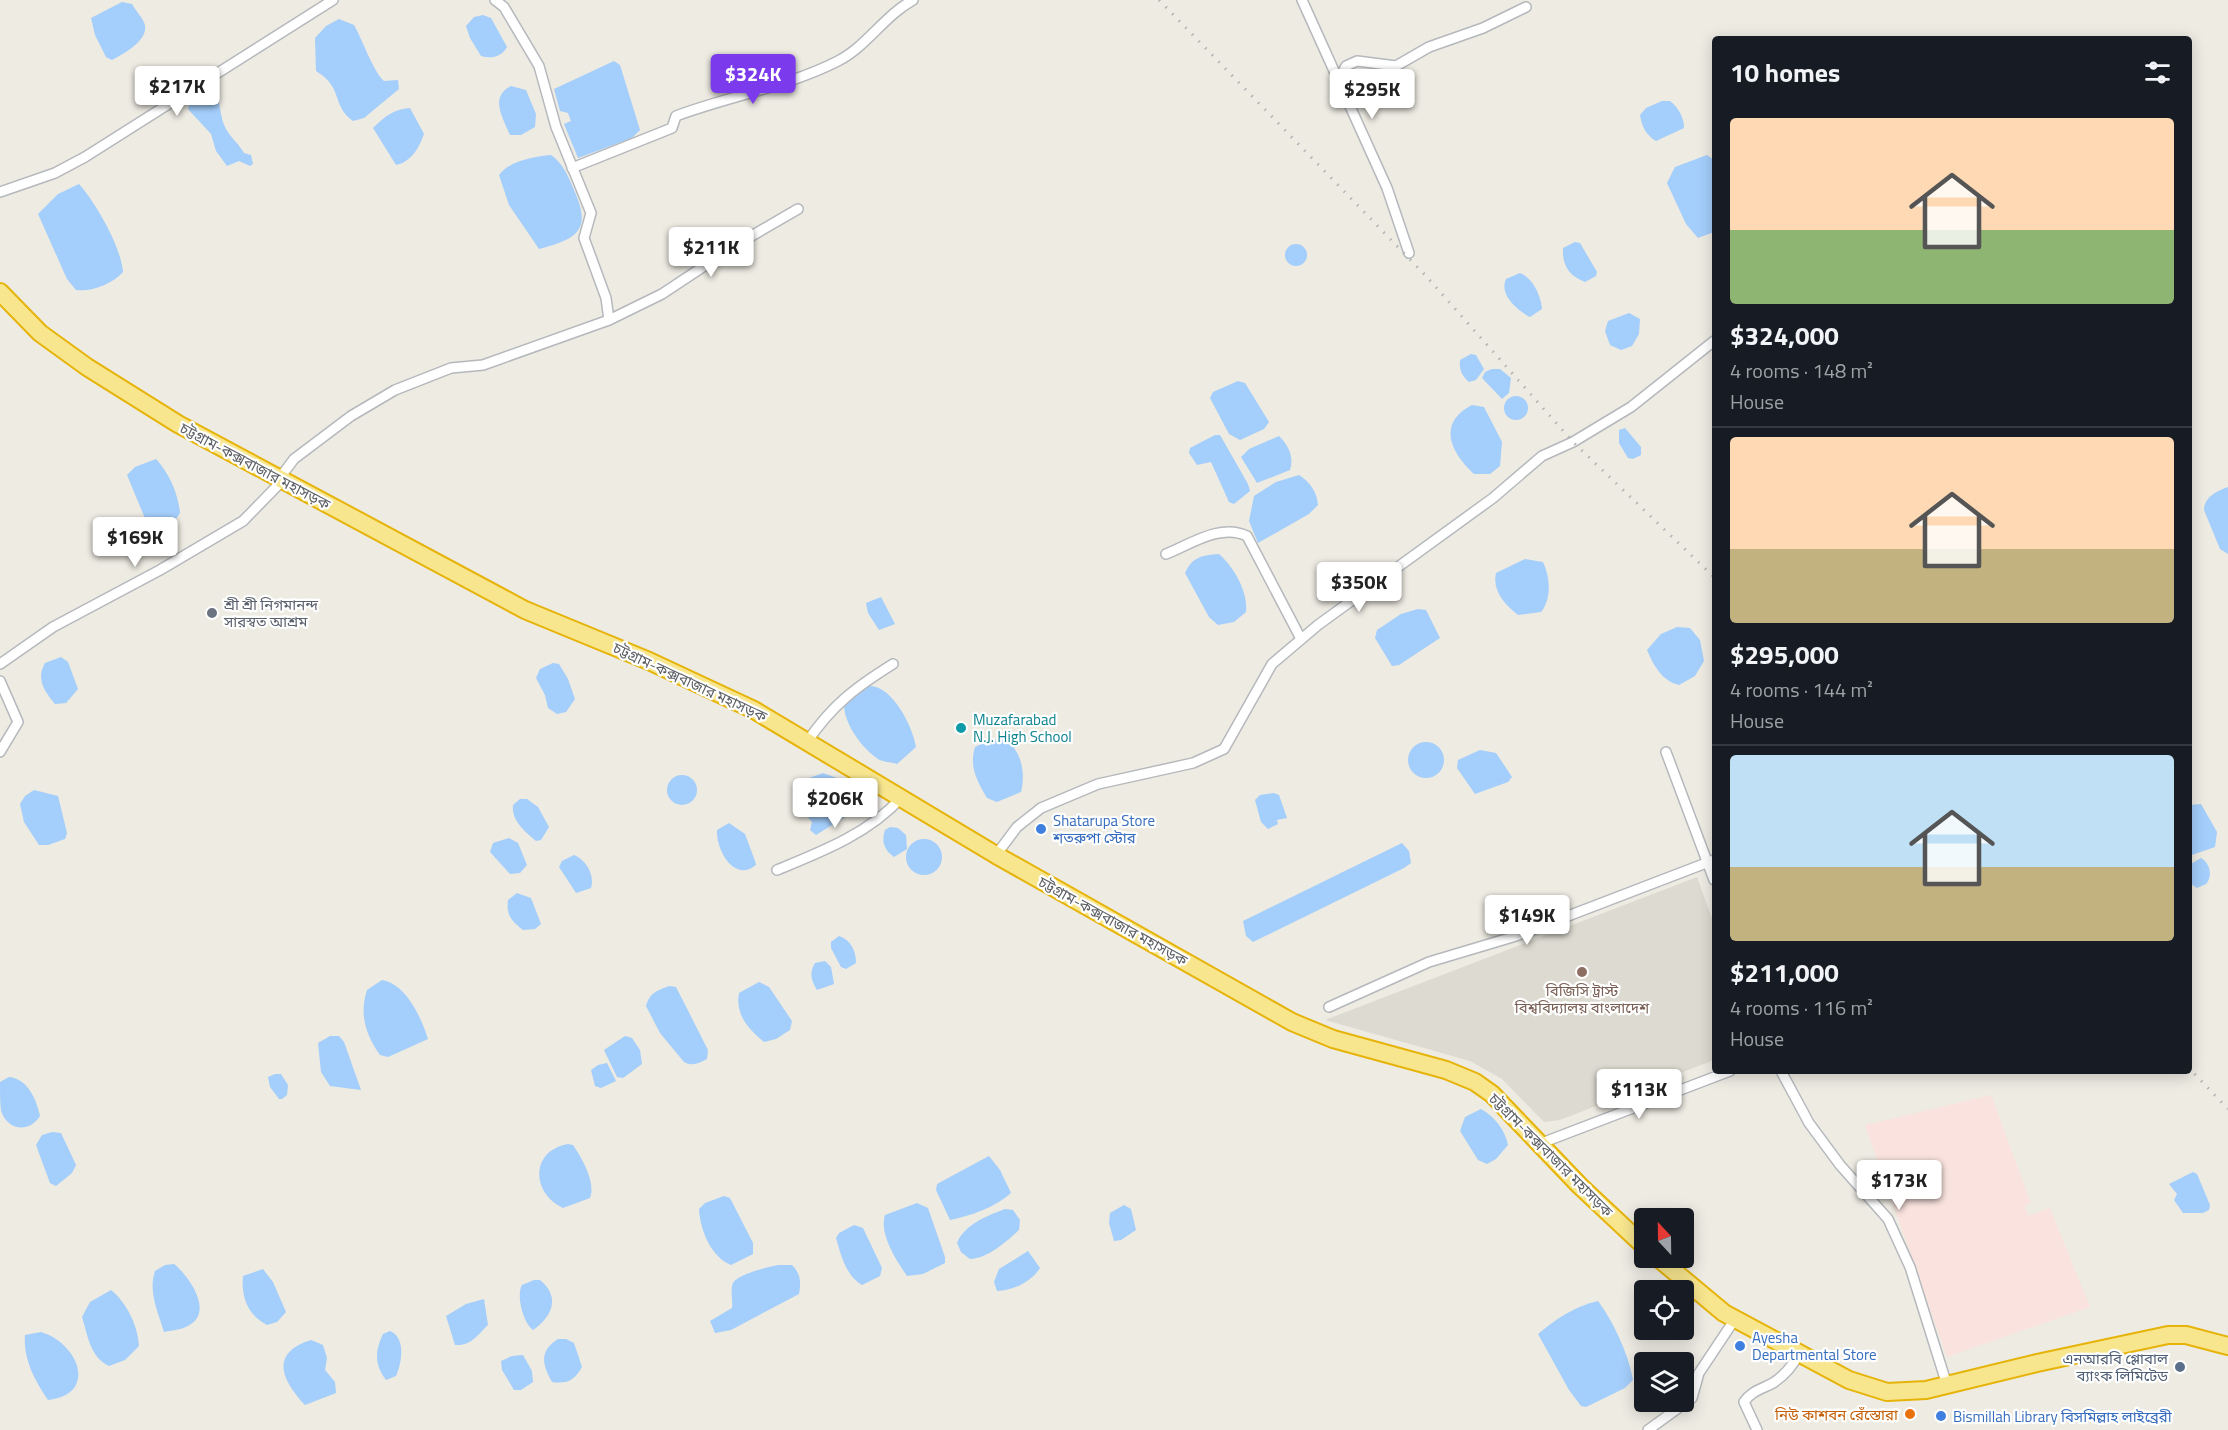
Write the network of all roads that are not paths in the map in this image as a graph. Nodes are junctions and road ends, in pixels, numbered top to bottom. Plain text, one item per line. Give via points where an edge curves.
1 (333, 0) edge
2 (495, 0) edge
3 (913, 0) edge
4 (1302, 0) edge
5 (1526, 7) dead end
6 (1338, 82) junction
7 (573, 168) junction
8 (0, 192) edge
9 (798, 209) dead end
10 (1409, 253) dead end
11 (0, 292) edge
12 (609, 320) junction
13 (1712, 343) edge
14 (281, 480) junction
15 (1166, 554) dead end
16 (1301, 639) junction
17 (0, 664) edge
18 (893, 664) dead end
19 (0, 681) edge
20 (807, 742) junction
21 (0, 752) edge
22 (1666, 753) dead end
23 (901, 798) junction
24 (996, 855) junction
25 (1711, 861) edge
26 (777, 870) dead end
27 (1329, 1007) dead end
28 (1722, 1074) edge
29 (1784, 1074) edge
30 (1539, 1144) junction
31 (1634, 1236) edge
32 (1671, 1268) edge
33 (1735, 1318) junction
34 (2228, 1346) edge
35 (1799, 1353) junction
36 (1947, 1385) junction
37 (1648, 1430) edge
38 (1757, 1430) edge

1 - 8 street via 85,158
2 - 7 street via 504,7 539,66 556,127
3 - 7 street via 838,61 676,116 672,128
4 - 6 street
5 - 6 street via 1483,28 1429,47 1396,66 1357,61 1346,66
6 - 10 street via 1387,188
7 - 12 street via 591,213 584,238 606,298
9 - 12 street via 662,294
11 - 14 highway, চট্টগ্রাম-কক্সবাজার মহাসড়ক via 40,333 87,367 178,424
12 - 14 street via 483,365 451,368 395,390 351,416 294,459
13 - 16 street via 1631,407 1542,456 1493,498
14 - 17 street via 243,521 53,627
14 - 20 highway, চট্টগ্রাম-কক্সবাজার মহাসড়ক via 525,610 670,670 754,710
15 - 16 street via 1220,532 1235,530 1247,536
16 - 24 street via 1272,664 1224,749 1193,762 1098,784 1041,808 1017,827
18 - 20 street via 832,708
19 - 21 street via 18,722
20 - 23 highway, চট্টগ্রাম-কক্সবাজার মহাসড়ক
22 - 25 street
23 - 24 highway, চট্টগ্রাম-কক্সবাজার মহাসড়ক
23 - 26 street via 885,816 855,834
24 - 30 highway, চট্টগ্রাম-কক্সবাজার মহাসড়ক via 1293,1022 1333,1039 1446,1070 1475,1082 1492,1094
25 - 27 street via 1516,936 1429,963
28 - 30 street
29 - 36 street via 1809,1123 1888,1219 1910,1266
30 - 31 highway, চট্টগ্রাম-কক্সবাজার মহাসড়ক
32 - 33 highway
33 - 35 highway
33 - 37 street via 1699,1372 1692,1398
34 - 36 highway via 2186,1335 2168,1335
35 - 36 highway via 1849,1380 1887,1392
35 - 38 street via 1792,1367 1775,1382 1748,1395 1744,1402

